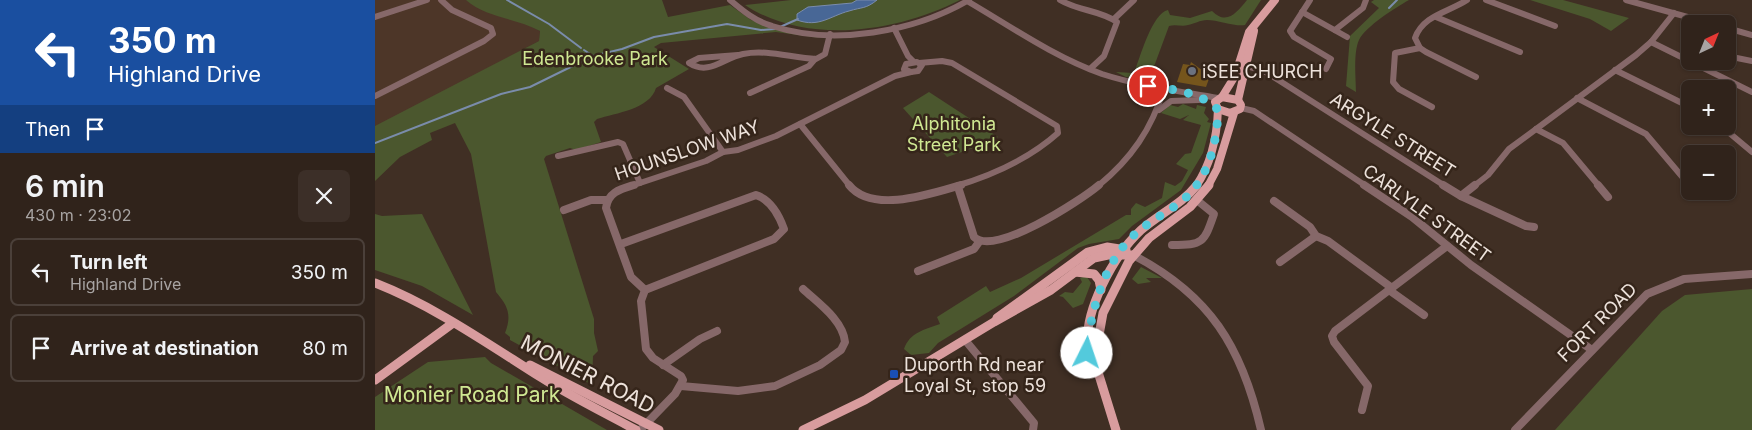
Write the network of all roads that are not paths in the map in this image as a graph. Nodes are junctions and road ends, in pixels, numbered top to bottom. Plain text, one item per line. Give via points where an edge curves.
1 (427, 0) edge
2 (441, 0) edge
3 (730, 0) edge
4 (1060, 0) edge
5 (1134, 0) edge
6 (1275, 0) edge
7 (1310, 0) edge
8 (1365, 0) edge
9 (1467, 0) edge
10 (1486, 0) edge
11 (1626, 0) edge
12 (966, 2) edge
13 (1302, 12) junction
14 (1674, 13) junction
15 (1681, 15) edge
16 (1436, 16) junction
17 (375, 17) edge
18 (1114, 19) junction
19 (1257, 24) joint
20 (1555, 26) dead end
21 (894, 28) junction
22 (1335, 30) junction
23 (1736, 31) edge
24 (833, 34) junction
25 (1752, 35) edge
26 (1347, 37) dead end
27 (1651, 42) junction
28 (1420, 48) junction
29 (1520, 52) dead end
30 (738, 55) junction
31 (908, 56) junction
32 (1681, 56) edge
33 (1736, 57) edge
34 (815, 59) junction
35 (1752, 60) edge
36 (918, 64) junction
37 (1242, 64) junction
38 (907, 68) junction
39 (1090, 69) junction
40 (1326, 69) dead end
41 (1615, 70) junction
42 (1709, 70) edge
43 (1476, 77) dead end
44 (667, 88) dead end
45 (1164, 88) junction
46 (1752, 92) edge
47 (750, 93) dead end
48 (1192, 94) junction
49 (375, 96) edge
50 (1577, 98) junction
51 (1203, 100) junction
52 (1218, 103) junction
53 (1681, 103) edge
54 (1240, 104) junction
55 (1432, 107) dead end
56 (1159, 110) junction
57 (1234, 113) junction
58 (800, 124) junction
59 (1536, 128) junction
60 (1732, 135) edge
61 (723, 152) junction
62 (1752, 152) edge
63 (558, 156) dead end
64 (1681, 175) edge
65 (641, 183) junction
66 (958, 187) junction
67 (1461, 196) junction
68 (1609, 197) dead end
69 (607, 200) junction
70 (1198, 201) junction
71 (1274, 201) dead end
72 (564, 210) dead end
73 (1534, 226) dead end
74 (1316, 236) junction
75 (979, 242) junction
76 (621, 244) junction
77 (1172, 245) dead end
78 (1447, 246) junction
79 (1120, 252) junction
80 (1133, 255) junction
81 (1280, 262) dead end
82 (918, 270) dead end
83 (1074, 272) junction
84 (1752, 274) edge
85 (375, 283) edge
86 (803, 289) dead end
87 (1391, 289) junction
88 (645, 290) junction
89 (1101, 290) junction
90 (1424, 316) dead end
91 (994, 322) junction
92 (453, 323) junction
93 (717, 331) dead end
94 (965, 340) junction
95 (1592, 350) junction
96 (501, 351) joint
97 (1094, 363) junction
98 (663, 365) junction
99 (375, 380) edge
100 (681, 386) junction
101 (1362, 410) dead end
102 (640, 428) edge
103 (659, 430) edge
104 (803, 430) edge
105 (1033, 430) edge
106 (1116, 430) edge
107 (1261, 430) edge
108 (1515, 430) edge

1 - 17 street
2 - 49 street via 452,10 491,28 493,34
3 - 24 street via 743,12 766,23
4 - 18 street via 1079,10
5 - 18 street
6 - 19 main road
7 - 13 street
8 - 22 street via 1363,8
9 - 16 street
10 - 20 street
11 - 14 street
12 - 21 street via 932,18
12 - 39 street
13 - 22 street
13 - 40 street via 1291,34 1331,59
14 - 15 street
14 - 27 street
16 - 28 street via 1416,33
16 - 29 street
18 - 39 street via 1117,26 1104,56
19 - 37 main road
21 - 24 street
21 - 31 street
22 - 26 street
23 - 25 street
24 - 34 street via 824,55
27 - 32 street
27 - 41 street
28 - 43 street
28 - 55 street via 1395,53 1393,82
30 - 30 street via 704,69 689,62 699,58
30 - 34 street via 755,53
31 - 36 street
31 - 38 street
33 - 35 street
34 - 47 street via 809,66
36 - 38 street
36 - 38 street via 918,71
36 - 66 street via 943,61 952,64 1057,126 1058,133 1053,140 1019,160
37 - 52 main road
37 - 54 main road
37 - 67 street, ARGYLE STREET via 1264,71
38 - 58 street, HOUNSLOW WAY
39 - 45 street via 1111,77
41 - 50 street
41 - 53 street
42 - 46 street
44 - 61 street via 684,97
45 - 48 street
45 - 56 street
48 - 51 street
48 - 52 street
50 - 59 street
50 - 64 street via 1646,134
51 - 52 street
51 - 56 street via 1180,99
52 - 54 main road
52 - 57 main road
52 - 79 main road via 1215,145 1197,185 1187,196 1142,228
54 - 57 main road
54 - 78 street, CARLYLE STREET via 1412,217
56 - 75 street via 1136,150 1113,175 1087,195 1056,215 1014,234 993,242
57 - 70 main road via 1220,165
58 - 61 street, HOUNSLOW WAY via 755,144
58 - 66 street via 863,199 891,199
59 - 67 street via 1503,154 1488,175
59 - 68 street via 1563,143
60 - 62 street
61 - 65 street, HOUNSLOW WAY
63 - 65 street via 618,142 623,144
65 - 69 street, HOUNSLOW WAY via 616,191
66 - 75 street via 974,237
67 - 73 street, ARGYLE STREET via 1526,226
69 - 72 street via 591,200
69 - 76 street, HOUNSLOW WAY via 606,208
70 - 77 street via 1214,214 1206,239 1196,245
70 - 80 main road via 1154,232
71 - 74 street
74 - 81 street
74 - 87 street via 1328,241
75 - 82 street via 974,249
76 - 88 street, HOUNSLOW WAY via 631,277
76 - 88 street via 756,195 765,199 784,229 774,239
78 - 87 street
78 - 95 street, CARLYLE STREET
79 - 80 main road
79 - 83 main road via 1094,258
79 - 89 main road
79 - 91 main road via 1107,247 1088,252 1004,311
80 - 97 main road via 1103,313
80 - 107 street via 1156,267 1211,313 1246,382
83 - 89 main road via 1094,273
83 - 91 main road via 1051,290
84 - 95 street, FORT ROAD via 1687,278 1658,286
85 - 92 main road, MONIER ROAD
86 - 100 street via 829,314 845,336 841,350 799,377 759,389 739,391
87 - 90 street
87 - 101 street via 1335,331 1333,336 1334,342 1367,386
88 - 98 street via 641,300 646,349
89 - 97 main road via 1088,337 1087,353
91 - 94 main road
92 - 96 main road, MONIER ROAD
92 - 99 main road
93 - 98 street
94 - 104 main road via 849,409
94 - 105 street via 1034,423
95 - 108 street, FORT ROAD
96 - 102 main road, MONIER ROAD via 543,379
97 - 106 main road
98 - 100 street via 681,376
100 - 102 street
102 - 103 main road, MONIER ROAD

